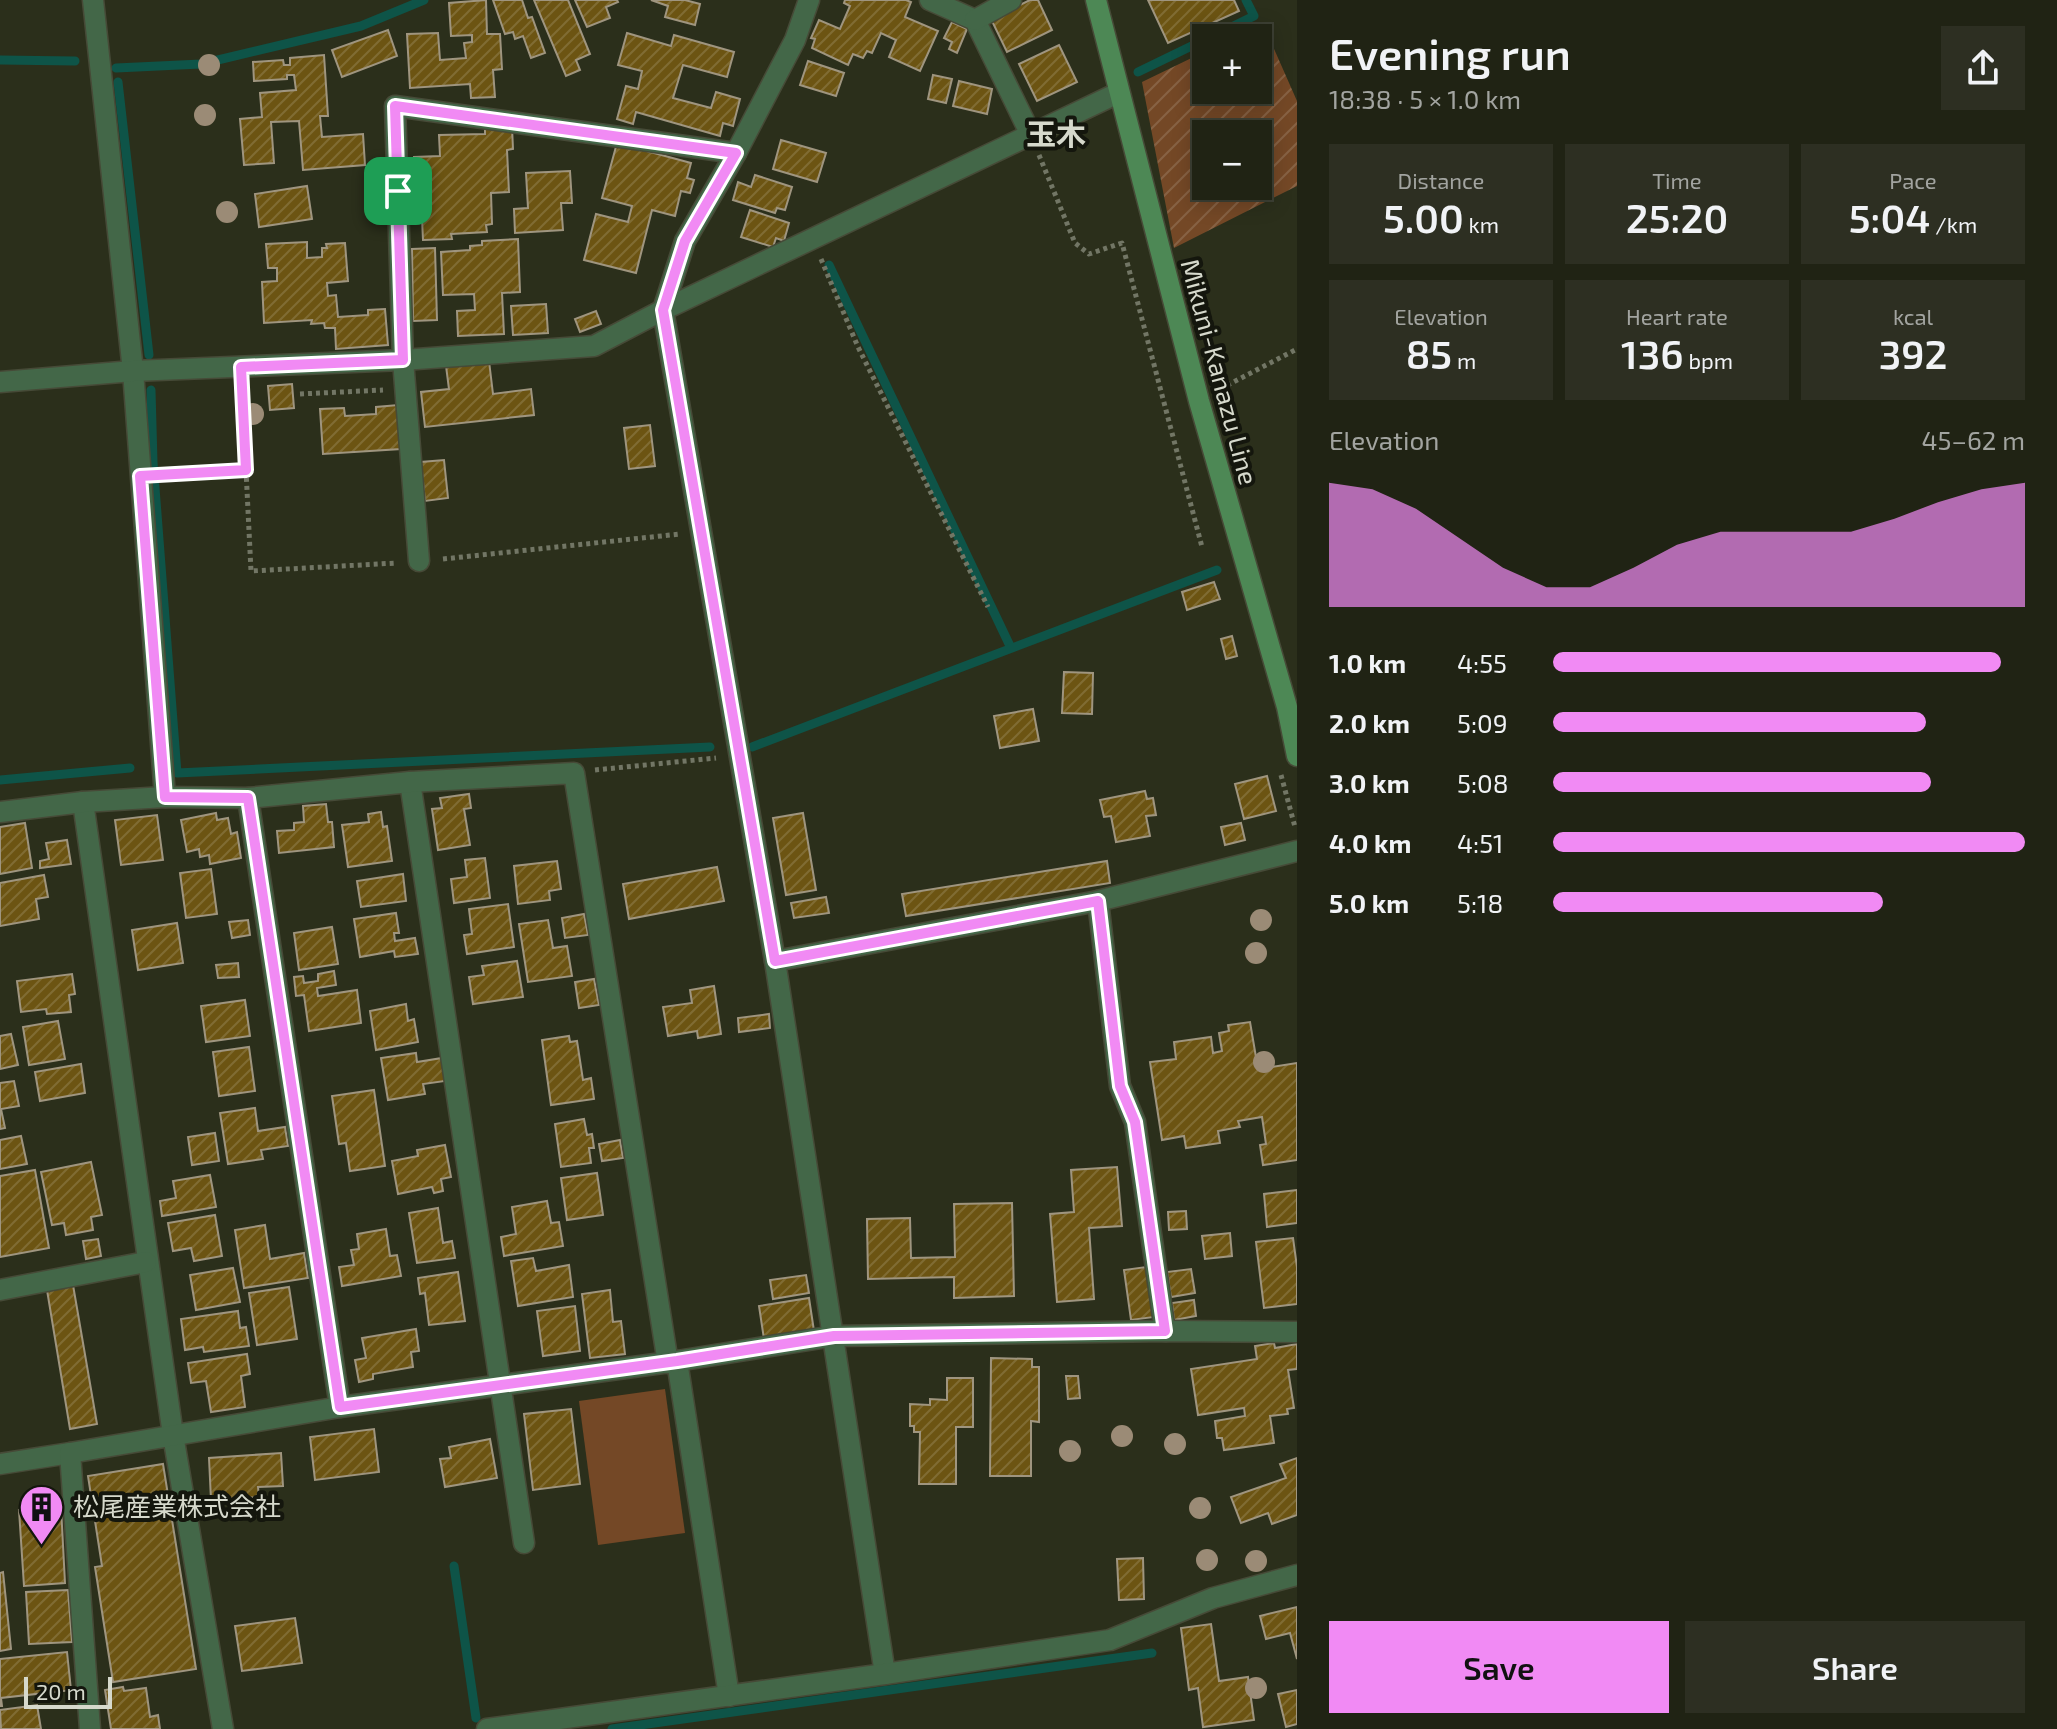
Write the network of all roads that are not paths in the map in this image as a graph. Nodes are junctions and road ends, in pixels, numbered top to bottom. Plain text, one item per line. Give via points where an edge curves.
1 (93, 0) edge
2 (809, 0) edge
3 (930, 0) edge
4 (1011, 0) edge
5 (1096, 0) edge
6 (975, 20) junction
7 (1118, 93) junction
8 (1031, 135) junction
9 (736, 153) junction
10 (663, 310) junction
11 (403, 360) junction
12 (133, 371) junction
13 (0, 382) edge
14 (419, 561) dead end
15 (1297, 756) edge
16 (410, 782) junction
17 (165, 797) junction
18 (248, 798) junction
19 (83, 802) junction
20 (0, 812) edge
21 (1297, 851) edge
22 (1098, 901) junction
23 (775, 961) junction
24 (146, 1262) junction
25 (0, 1290) edge
26 (1165, 1331) junction
27 (1297, 1332) edge
28 (834, 1336) junction
29 (673, 1362) junction
30 (502, 1383) junction
31 (340, 1407) junction
32 (173, 1435) junction
33 (70, 1453) junction
34 (0, 1464) edge
35 (524, 1543) dead end
36 (1297, 1575) edge
37 (885, 1674) junction
38 (729, 1696) junction
39 (90, 1729) edge
40 (223, 1729) edge
41 (487, 1729) edge

1 - 12 street
2 - 9 street via 795,40
3 - 6 street
4 - 6 street
5 - 7 main road, Mikuni-Kanazu Line
6 - 8 street
7 - 8 street
7 - 15 main road, Mikuni-Kanazu Line
8 - 10 street
9 - 10 street via 685,241
9 - 11 street via 395,106
10 - 11 street via 594,346
10 - 23 street
11 - 12 street
11 - 14 street
12 - 13 street
12 - 17 street
16 - 18 street
16 - 29 street via 574,773
16 - 30 street
17 - 18 street
17 - 19 street
18 - 31 street
19 - 20 street
19 - 24 street
21 - 22 street
22 - 23 street
22 - 26 street via 1120,1086 1135,1122
23 - 28 street
24 - 25 street
24 - 32 street
26 - 27 street
26 - 28 street
28 - 29 street
28 - 37 street
29 - 30 street
29 - 38 street
30 - 31 street
30 - 35 street
31 - 32 street
32 - 33 street
32 - 40 street
33 - 34 street
33 - 39 street
36 - 37 street via 1213,1598 1110,1640
37 - 38 street
38 - 41 street

